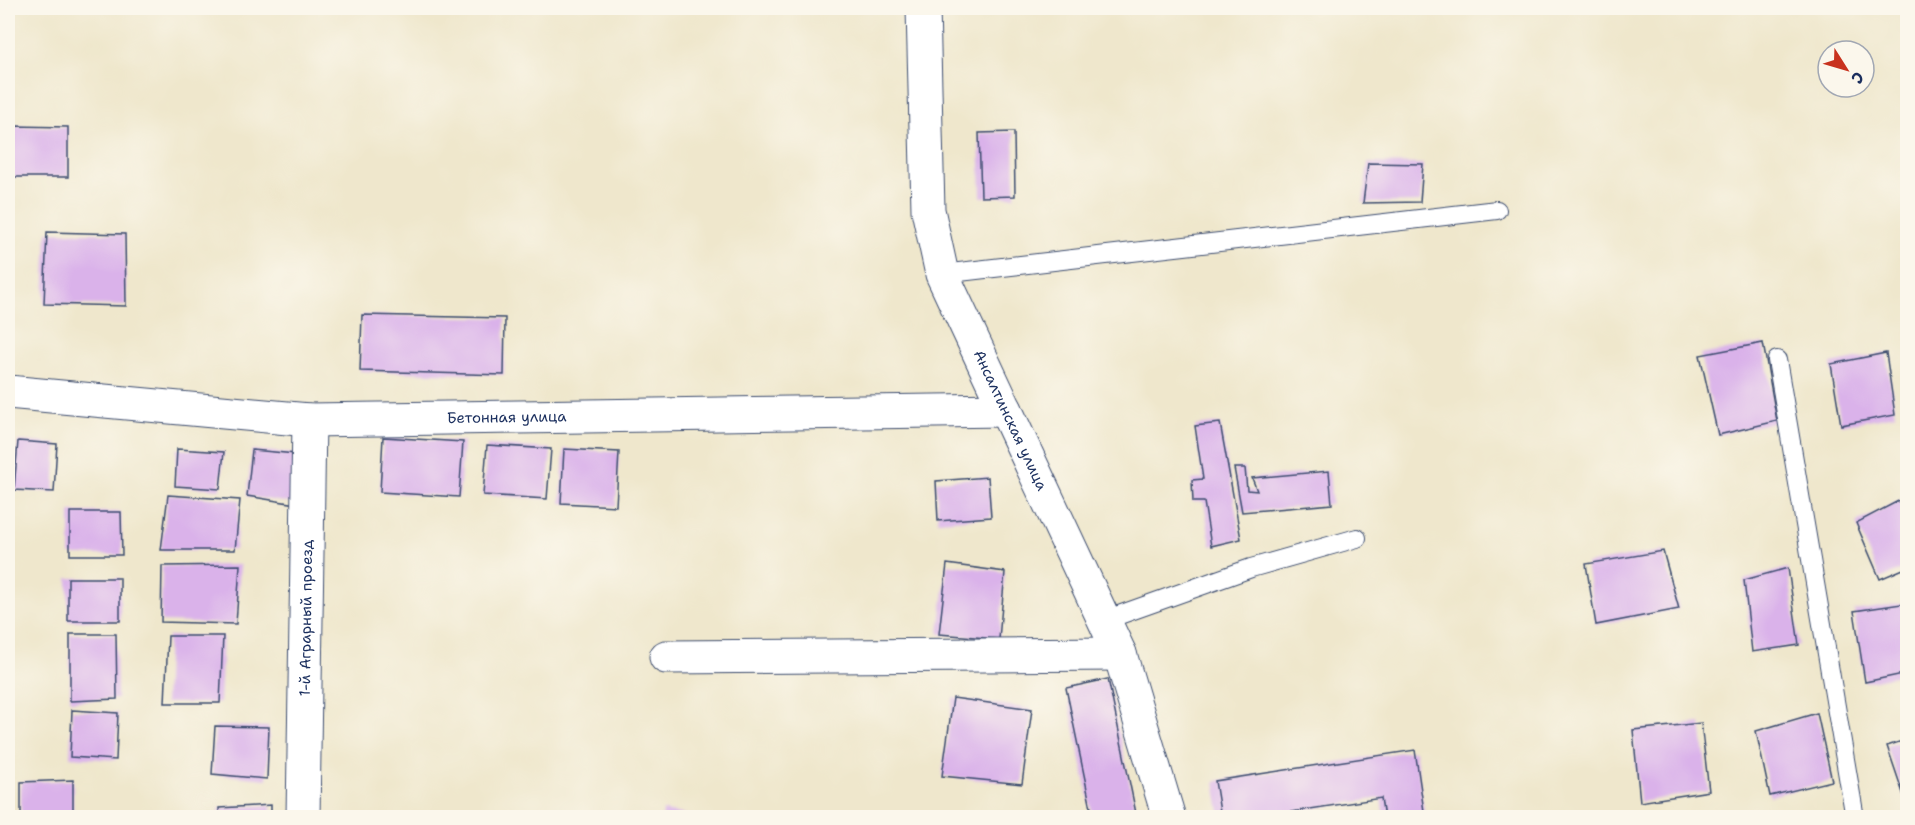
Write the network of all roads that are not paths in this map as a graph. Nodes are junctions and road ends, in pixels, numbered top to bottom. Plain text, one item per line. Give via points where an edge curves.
1 (923, 8) edge
2 (1497, 210) dead end
3 (942, 274) junction
4 (1777, 360) dead end
5 (8, 392) edge
6 (1006, 410) junction
7 (309, 420) junction
8 (1357, 538) dead end
9 (1105, 620) junction
10 (1120, 654) junction
11 (666, 657) dead end
12 (303, 818) edge
13 (1169, 818) edge
14 (1855, 818) edge

1 - 3 street, Ансалтинская улица via 928,210
2 - 3 lane
3 - 6 street, Ансалтинская улица
4 - 14 lane
5 - 7 street, Бетонная улица
6 - 7 street, Бетонная улица
6 - 9 street, Ансалтинская улица
7 - 12 street, 1-й Аграрный проезд
8 - 9 lane via 1251,568
9 - 10 street, Ансалтинская улица
10 - 11 street
10 - 13 street, Ансалтинская улица

